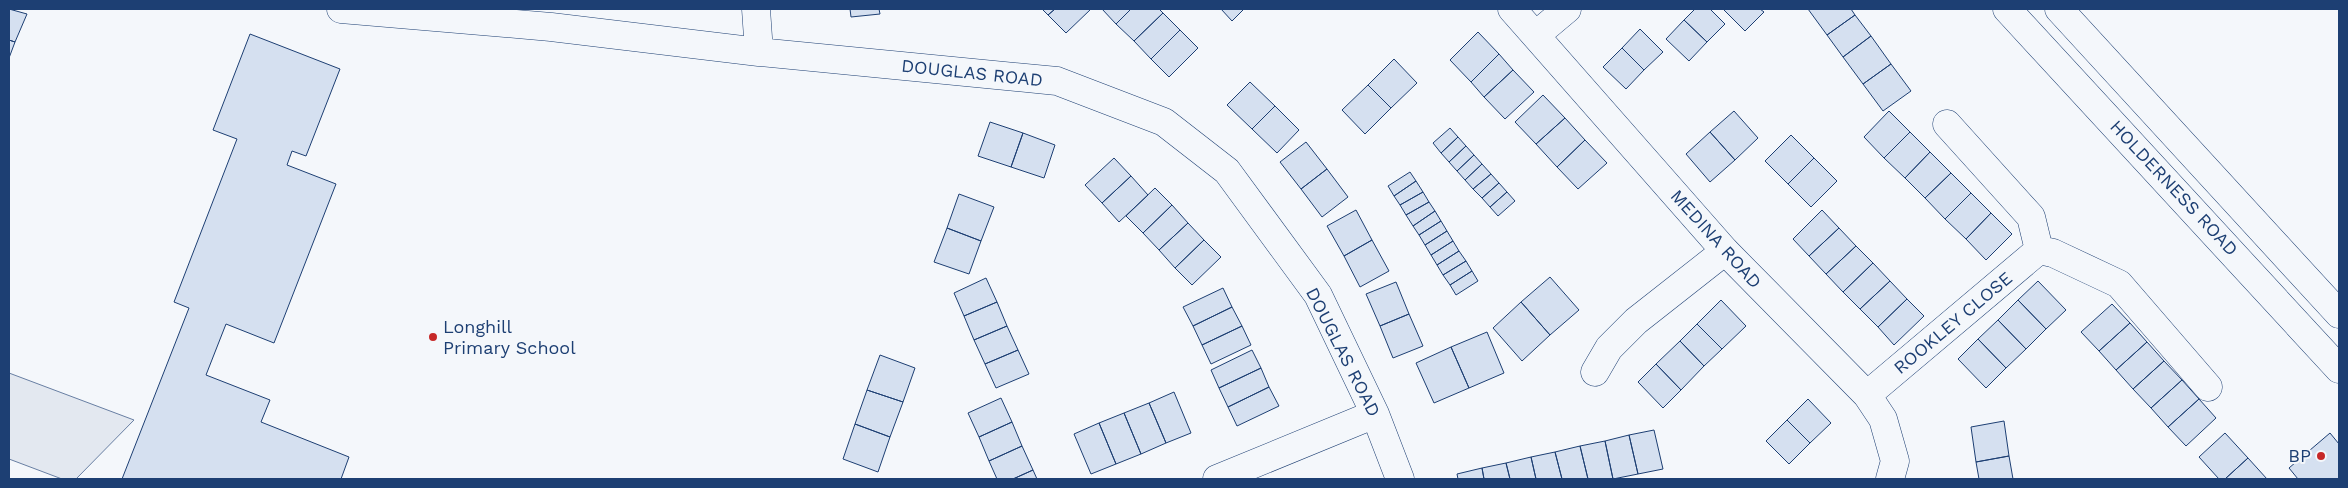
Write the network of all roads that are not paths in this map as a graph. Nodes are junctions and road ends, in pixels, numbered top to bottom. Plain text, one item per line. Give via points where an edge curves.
1 (341, 9) edge
2 (756, 9) edge
3 (1512, 9) edge
4 (1567, 9) edge
5 (2007, 9) edge
6 (2059, 9) edge
7 (1536, 35) junction
8 (759, 52) junction
9 (1947, 124) dead end
10 (2039, 250) junction
11 (1725, 252) junction
12 (2339, 314) edge
13 (2339, 369) edge
14 (1594, 372) dead end
15 (2208, 387) dead end
16 (1867, 395) junction
17 (1375, 414) junction
18 (1218, 479) edge
19 (1400, 479) edge
20 (1890, 479) edge

1 - 8 main road, DOUGLAS ROAD via 551,27
2 - 8 main road
3 - 7 main road, MEDINA ROAD
4 - 7 main road
5 - 13 main road, HOLDERNESS ROAD
6 - 12 main road, HOLDERNESS ROAD
7 - 11 main road, MEDINA ROAD
8 - 17 main road, DOUGLAS ROAD via 1057,82 1164,122 1227,171 1318,295
9 - 10 main road via 2031,217
10 - 15 main road via 2053,252 2119,284
10 - 16 main road, ROOKLEY CLOSE
11 - 14 main road via 1636,321 1609,348
11 - 16 main road, MEDINA ROAD
16 - 20 main road, MEDINA ROAD via 1883,419 1893,452 1895,461
17 - 18 main road
17 - 19 main road, DOUGLAS ROAD

